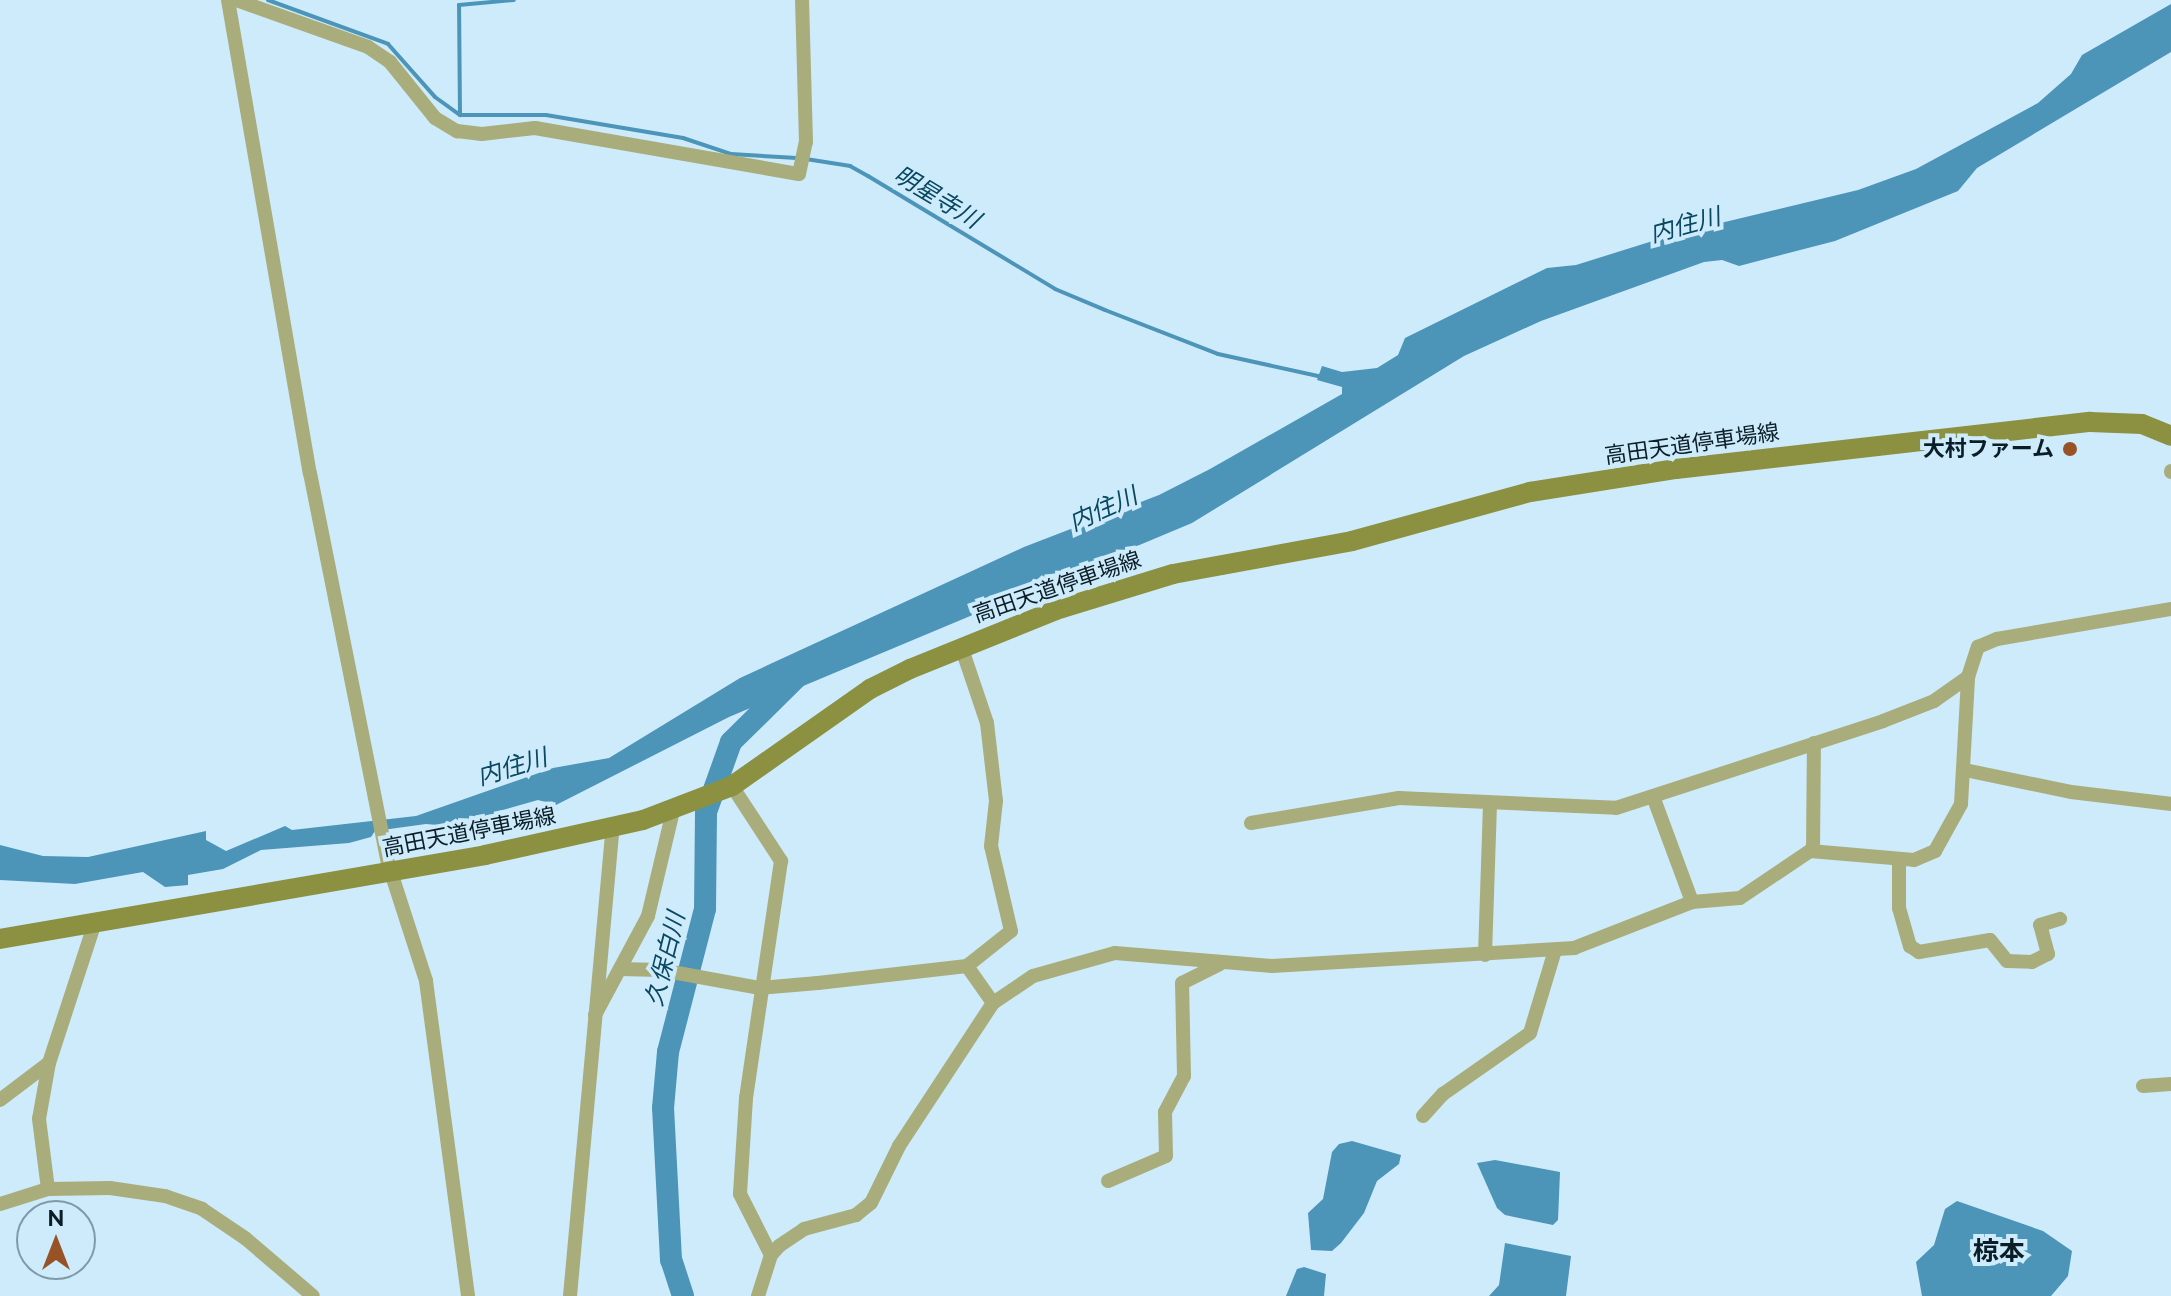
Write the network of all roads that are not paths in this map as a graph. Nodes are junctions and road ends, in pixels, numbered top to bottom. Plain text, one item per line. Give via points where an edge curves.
1 (228, 0) edge
2 (236, 0) edge
3 (802, 0) edge
4 (2171, 436) edge
5 (2171, 609) edge
6 (961, 646) junction
7 (1968, 677) junction
8 (1814, 743) junction
9 (1965, 770) junction
10 (732, 786) junction
11 (1654, 799) junction
12 (1490, 803) junction
13 (2171, 804) edge
14 (673, 811) junction
15 (1251, 823) dead end
16 (613, 828) junction
17 (1813, 851) junction
18 (1899, 859) junction
19 (390, 868) junction
20 (1692, 902) junction
21 (2060, 919) dead end
22 (95, 922) junction
23 (0, 939) edge
24 (1555, 950) junction
25 (1485, 955) junction
26 (1224, 963) junction
27 (967, 966) junction
28 (620, 969) junction
29 (760, 988) junction
30 (993, 1003) junction
31 (593, 1019) junction
32 (49, 1063) junction
33 (2171, 1084) edge
34 (2143, 1086) dead end
35 (0, 1100) edge
36 (1423, 1116) dead end
37 (1108, 1181) dead end
38 (48, 1189) junction
39 (0, 1204) edge
40 (771, 1255) junction
41 (313, 1296) edge
42 (468, 1296) edge
43 (570, 1296) edge
44 (758, 1296) edge

1 - 19 street via 310,473
2 - 3 street via 368,47 390,62 435,118 457,131 535,128 799,174 806,142
4 - 6 main road, 高田天道停車場線 via 2121,422 2027,427 1577,484 1481,504 1352,541 1173,574
5 - 7 street via 1997,639 1978,647
6 - 10 main road, 高田天道停車場線 via 870,689
6 - 27 street via 987,723 996,801 991,846 1011,931
7 - 8 street via 1934,701
7 - 9 street
8 - 11 street
8 - 17 street
9 - 13 street via 2071,792
9 - 18 street via 1956,816 1935,851 1914,860
10 - 14 main road, 高田天道停車場線
10 - 29 street via 781,861
11 - 12 street via 1603,809
11 - 20 street
12 - 15 street via 1399,798
12 - 25 street
14 - 16 main road, 高田天道停車場線
14 - 28 street via 648,916
16 - 19 main road, 高田天道停車場線
16 - 31 street
17 - 18 street
17 - 20 street via 1740,898
18 - 21 street via 1899,908 1910,946 1919,952 1990,940 2007,961 2032,962 2048,954 2040,925
19 - 22 main road, 高田天道停車場線
19 - 42 street via 426,981
20 - 24 street via 1610,938
22 - 23 main road, 高田天道停車場線
22 - 32 street
24 - 25 street
24 - 36 street via 1530,1033 1443,1094
25 - 26 street via 1272,966
26 - 30 street via 1172,954 1115,953 1033,976
26 - 37 street via 1182,983 1184,1076 1165,1112 1166,1156
27 - 29 street
27 - 30 street
28 - 29 street via 661,970
28 - 31 street
29 - 40 street via 740,1194
30 - 40 street via 899,1146 871,1203 856,1215 804,1229
31 - 43 street
32 - 35 street
32 - 38 street via 39,1119
33 - 34 street
38 - 39 street
38 - 41 street via 110,1188 165,1196 202,1209
40 - 44 street

